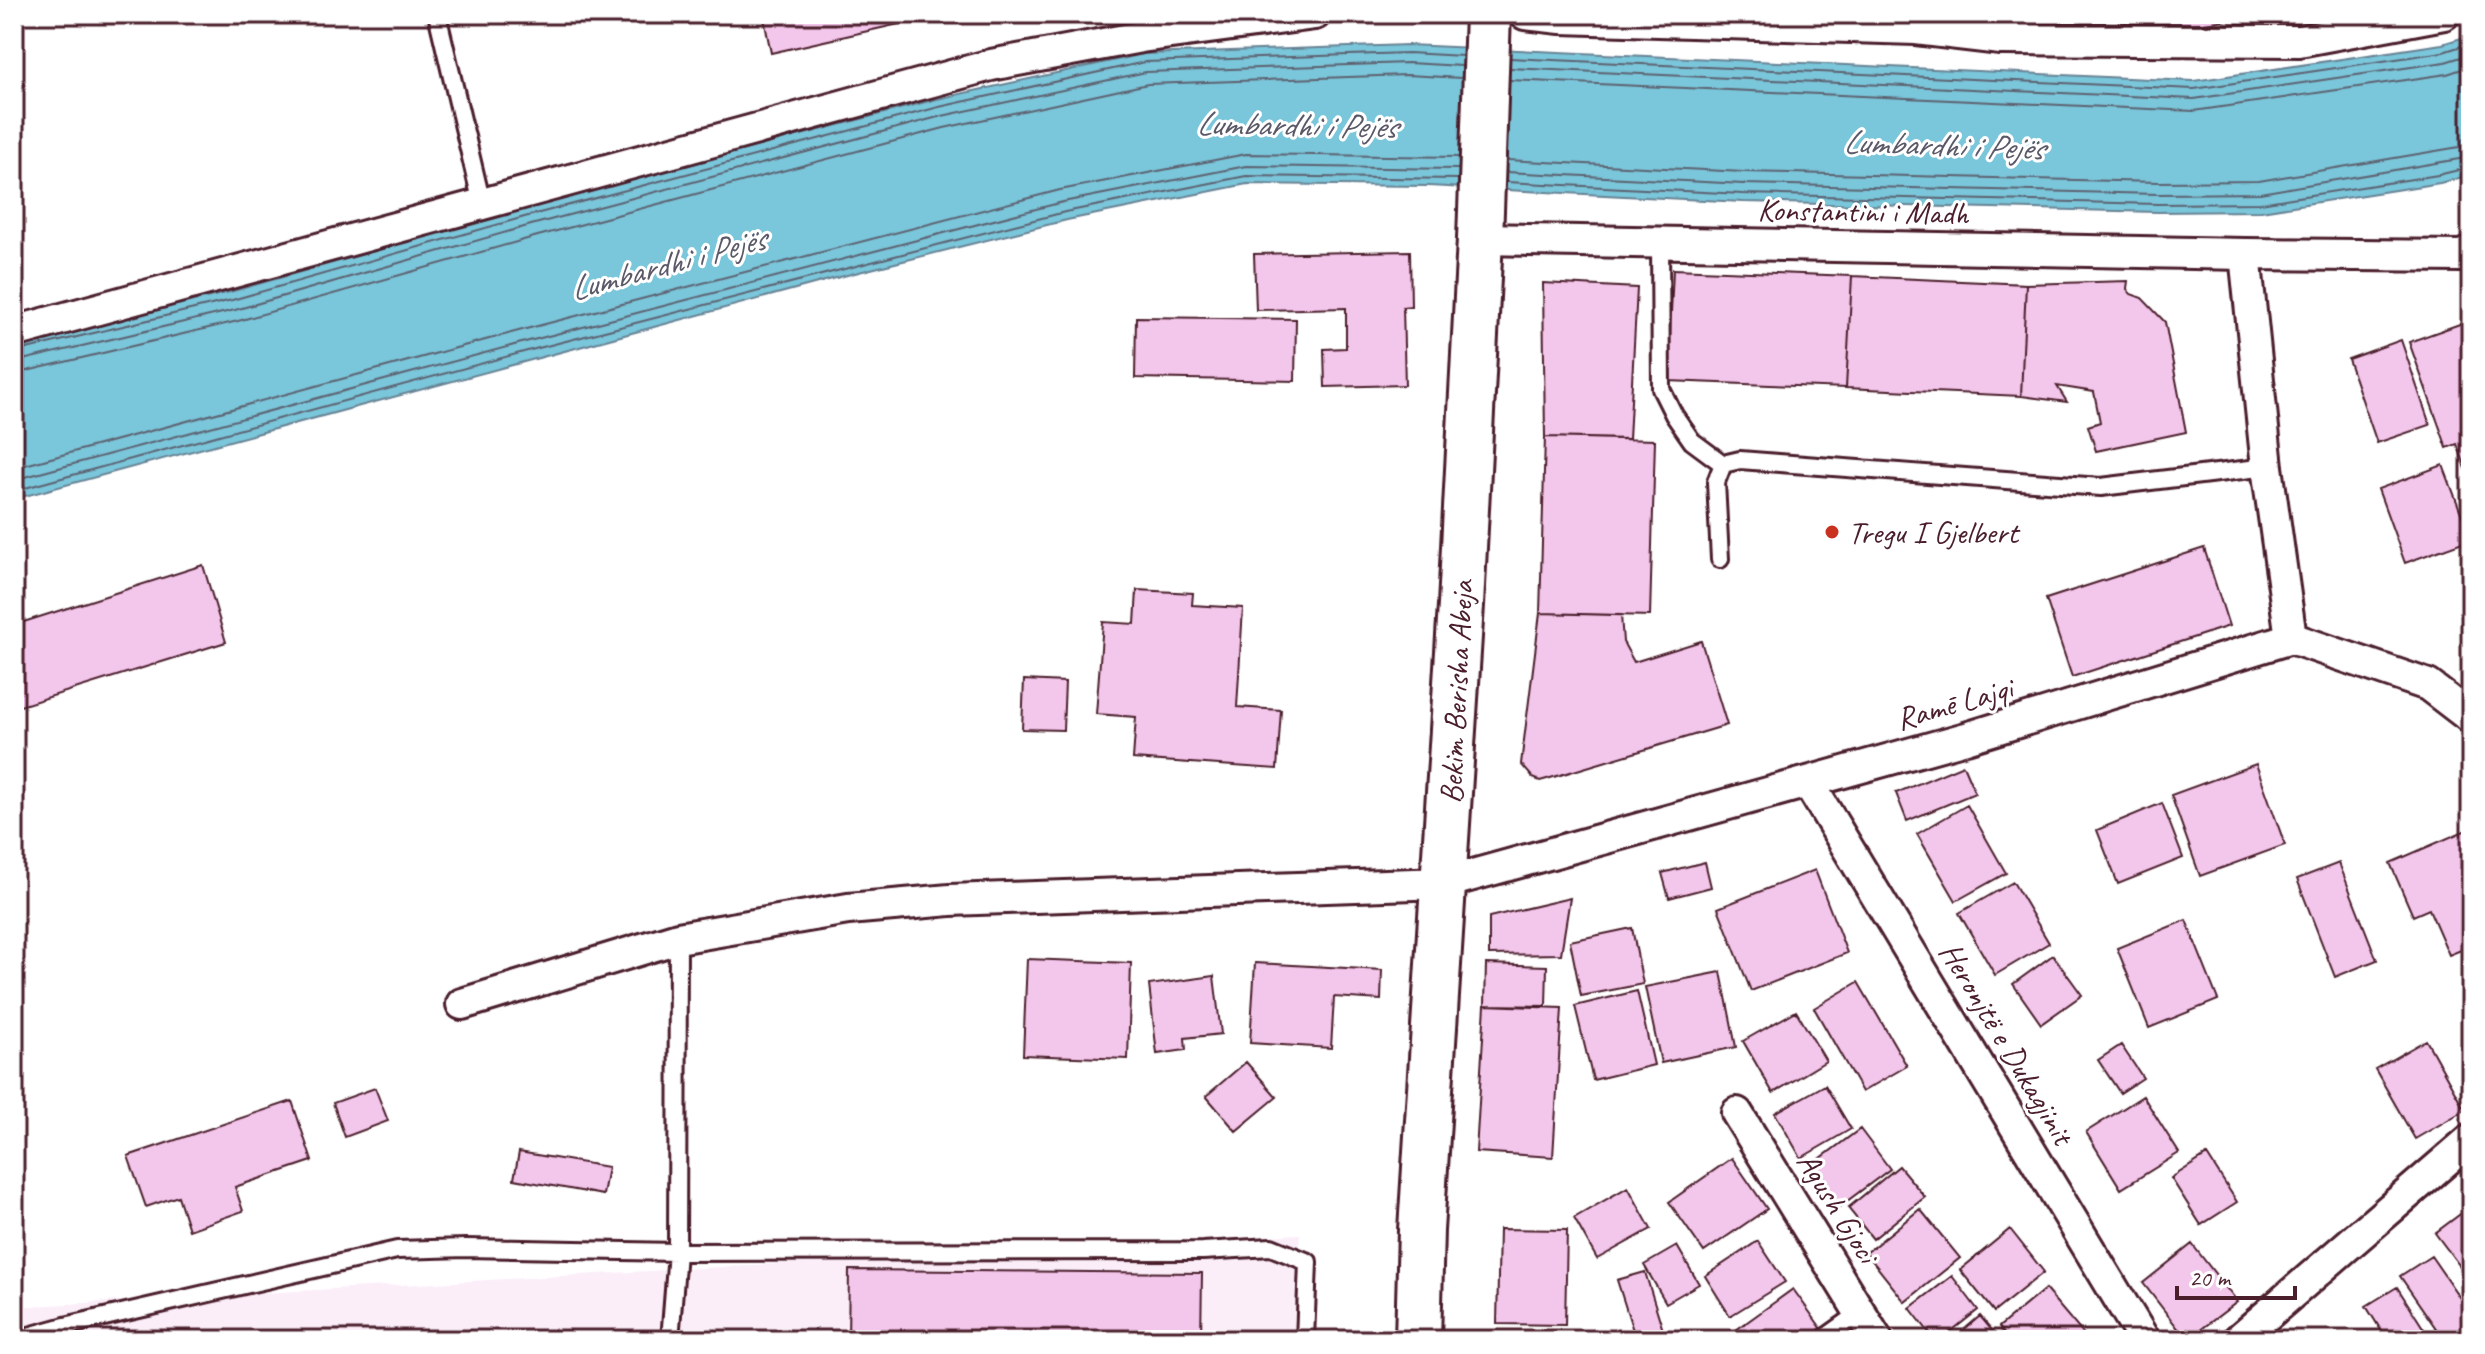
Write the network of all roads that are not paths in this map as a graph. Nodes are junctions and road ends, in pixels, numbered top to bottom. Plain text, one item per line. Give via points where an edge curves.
1 (437, 14) edge
2 (1315, 14) edge
3 (1525, 14) edge
4 (2444, 14) edge
5 (1486, 28) edge
6 (2107, 28) edge
7 (482, 204) junction
8 (1480, 239) junction
9 (1660, 242) junction
10 (2471, 252) edge
11 (2245, 254) junction
12 (14, 332) edge
13 (1723, 464) junction
14 (2267, 467) junction
15 (1720, 559) dead end
16 (2291, 638) junction
17 (2471, 718) edge
18 (1808, 782) junction
19 (1444, 883) junction
20 (678, 938) junction
21 (462, 1004) dead end
22 (1737, 1113) dead end
23 (2471, 1139) edge
24 (677, 1252) junction
25 (1860, 1313) junction
26 (14, 1340) edge
27 (670, 1340) edge
28 (1305, 1340) edge
29 (1418, 1340) edge
30 (1822, 1340) edge
31 (1877, 1340) edge
32 (2144, 1340) edge
33 (2238, 1340) edge

1 - 7 lane
2 - 7 street via 1141,37 991,65
3 - 6 street via 1916,29 2001,39
4 - 6 street via 2299,41
5 - 8 street, Bekim Berisha Abeja
7 - 12 street
8 - 9 street, Konstantini i Madh
8 - 19 street, Bekim Berisha Abeja
9 - 11 street, Konstantini i Madh
9 - 13 lane via 1661,389 1692,441
10 - 11 street, Konstantini i Madh
11 - 14 street
13 - 14 lane via 1740,460 2101,487
13 - 15 lane via 1716,482
14 - 16 street
16 - 17 street via 2428,685
16 - 18 street, Ramē Lajqi
18 - 19 street, Ramē Lajqi
18 - 32 street, Heronjtë e Dukagjinit
19 - 20 street, Ramē Lajqi via 950,900 848,909
19 - 29 street, Bekim Berisha Abeja
20 - 21 street, Ramē Lajqi
20 - 24 lane
22 - 25 street, Agush Gjoci
23 - 33 street
24 - 26 lane via 397,1250
24 - 27 lane
24 - 28 lane via 1271,1247 1308,1262
25 - 30 lane
25 - 31 street, Agush Gjoci

